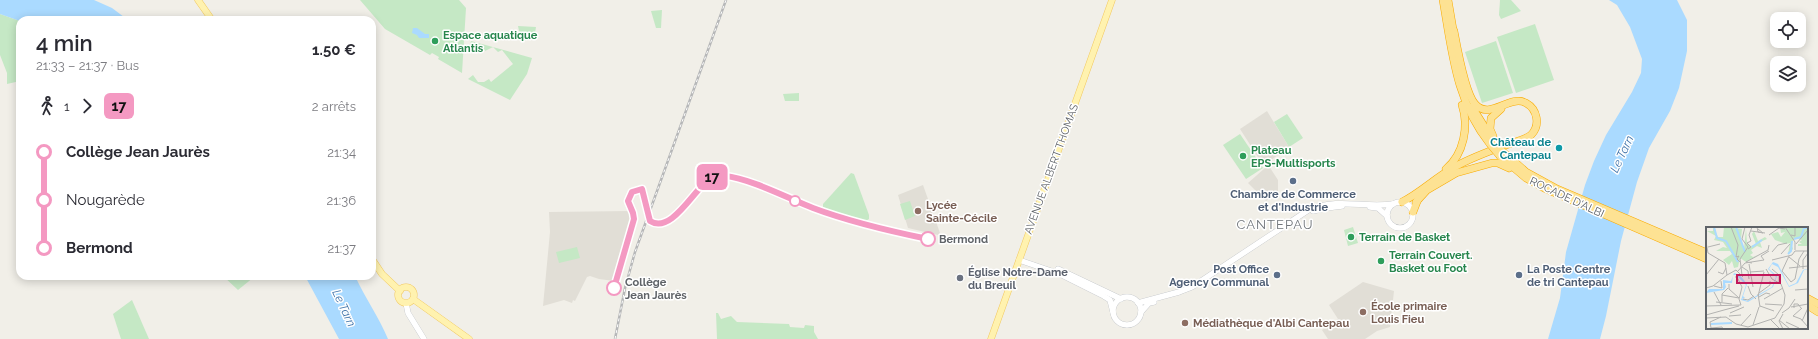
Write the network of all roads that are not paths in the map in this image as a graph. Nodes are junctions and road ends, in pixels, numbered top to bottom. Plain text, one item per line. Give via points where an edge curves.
1 (198, 0) edge
2 (1112, 0) edge
3 (1443, 0) edge
4 (1448, 0) edge
5 (209, 16) edge
6 (1454, 31) junction
7 (1456, 72) junction
8 (1520, 140) junction
9 (1494, 142) junction
10 (1504, 154) junction
11 (1544, 188) junction
12 (1556, 191) junction
13 (1414, 199) junction
14 (1402, 202) junction
15 (1393, 204) junction
16 (1413, 212) junction
17 (1387, 216) junction
18 (1647, 230) junction
19 (1706, 253) edge
20 (1020, 258) junction
21 (1706, 259) edge
22 (376, 265) edge
23 (400, 290) junction
24 (413, 299) junction
25 (1120, 299) junction
26 (1808, 299) edge
27 (406, 303) junction
28 (1138, 303) junction
29 (1818, 304) edge
30 (1808, 306) edge
31 (1113, 312) junction
32 (1141, 312) junction
33 (1818, 312) edge
34 (424, 339) edge
35 (469, 339) edge
36 (991, 339) edge

1 - 5 main road
2 - 20 main road, AVENUE ALBERT THOMAS
3 - 7 highway, ROCADE D'ALBI
4 - 6 highway, ROCADE D'ALBI
6 - 8 highway via 1466,83 1476,105 1490,110 1518,101 1528,104 1535,112 1537,123 1534,132
6 - 9 highway, ROCADE D'ALBI via 1467,93 1478,119
7 - 9 highway, ROCADE D'ALBI via 1469,113
7 - 13 highway via 1465,120 1462,145 1449,166 1426,183
8 - 9 highway via 1530,131 1533,122 1529,110 1516,104 1501,109 1491,118 1490,129
8 - 13 highway via 1467,161
9 - 10 highway, ROCADE D'ALBI, bridge
10 - 11 highway, ROCADE D'ALBI via 1520,174
10 - 12 highway, ROCADE D'ALBI
11 - 12 highway, ROCADE D'ALBI
11 - 13 highway via 1523,179 1503,164 1492,163 1450,176
12 - 18 highway, ROCADE D'ALBI
13 - 14 highway
13 - 16 highway
14 - 15 main road
14 - 16 main road via 1409,205
15 - 17 main road via 1388,209
15 - 28 main road via 1327,203 1310,209 1192,287
16 - 17 main road via 1412,222 1403,228 1393,226
17 - 32 main road via 1378,208 1371,207 1338,206 1313,211 1194,289 1151,302
18 - 19 highway, ROCADE D'ALBI
18 - 21 highway, ROCADE D'ALBI
20 - 25 main road via 1070,274
20 - 31 main road via 1102,295 1110,300
20 - 36 main road, AVENUE ALBERT THOMAS
22 - 23 main road
23 - 24 main road via 406,287 411,289
23 - 27 main road via 399,298
24 - 27 main road
24 - 35 main road
25 - 28 main road via 1130,298
25 - 31 main road via 1115,304
26 - 29 highway
27 - 34 main road via 408,313
28 - 32 main road
30 - 33 highway
31 - 32 main road via 1118,322 1127,325 1137,321

